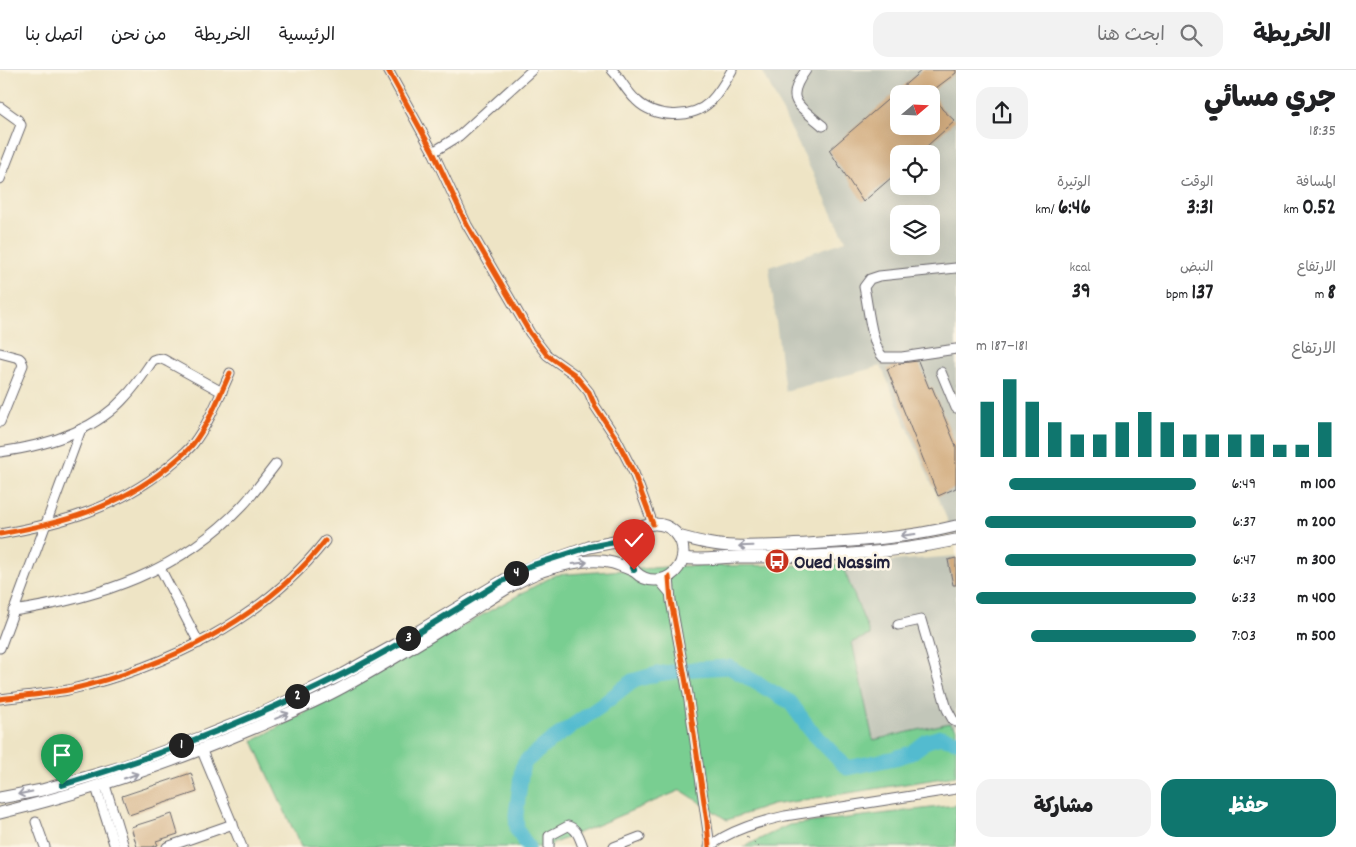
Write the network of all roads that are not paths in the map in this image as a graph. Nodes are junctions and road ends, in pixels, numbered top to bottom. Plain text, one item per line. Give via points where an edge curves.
1 (388, 70) edge
2 (532, 70) edge
3 (612, 70) edge
4 (732, 70) edge
5 (806, 70) edge
6 (0, 107) edge
7 (823, 126) dead end
8 (433, 152) junction
9 (0, 179) edge
10 (956, 268) edge
11 (956, 349) edge
12 (0, 353) edge
13 (941, 372) dead end
14 (230, 373) dead end
15 (222, 392) junction
16 (956, 408) edge
17 (0, 422) edge
18 (81, 429) junction
19 (0, 452) edge
20 (276, 464) dead end
21 (653, 524) junction
22 (44, 526) junction
23 (956, 526) edge
24 (0, 534) edge
25 (678, 536) junction
26 (630, 539) junction
27 (956, 540) edge
28 (325, 541) dead end
29 (683, 558) junction
30 (160, 568) junction
31 (634, 570) junction
32 (664, 579) junction
33 (13, 611) junction
34 (898, 625) dead end
35 (199, 643) junction
36 (0, 648) edge
37 (0, 699) edge
38 (956, 722) edge
39 (202, 751) junction
40 (100, 786) junction
41 (956, 789) edge
42 (0, 798) edge
43 (0, 813) edge
44 (36, 822) dead end
45 (233, 824) junction
46 (640, 837) dead end
47 (709, 846) edge
48 (45, 847) edge
49 (115, 847) edge
50 (124, 847) edge
51 (167, 847) edge
52 (242, 847) edge
53 (549, 847) edge
54 (583, 847) edge
55 (614, 847) edge

1 - 8 street
2 - 8 street via 459,136
3 - 4 street via 636,100 648,109 678,114 695,111 709,102
5 - 7 street via 795,87 795,99
6 - 9 street via 21,126
8 - 21 street via 466,225 530,334 547,355 574,374 589,392 634,473
10 - 11 street via 879,276 870,279 864,287 874,336 883,357
12 - 17 street via 18,358 23,365
13 - 16 street
14 - 15 street
15 - 18 street via 168,362 156,359 124,398
15 - 22 street via 192,446 157,476 119,499
18 - 19 street via 50,441
18 - 22 street
20 - 30 street via 243,505 210,535
21 - 25 main road via 670,528
21 - 26 main road via 640,529
22 - 24 street
22 - 33 street
23 -> 25 main road via 871,539 734,546
25 - 29 main road via 683,546
26 - 31 main road via 628,556
26 -> 42 main road via 589,547 523,570 343,674 205,736 122,766 42,790
27 - 29 main road via 882,552 828,556
28 - 35 street via 308,562 254,609
29 - 32 main road via 680,566
30 - 33 street via 84,597
30 - 35 street
31 - 32 main road via 645,579
39 -> 31 main road via 345,686 526,578 558,566 594,561
32 - 47 street via 670,594 688,694
33 - 36 street
34 - 38 street via 921,620 947,709
35 - 37 street via 115,677 66,690
40 -> 39 main road
39 - 45 street
40 - 43 main road
40 - 49 street
40 - 50 street
41 - 47 street via 785,816 739,830
44 - 48 street
45 - 51 street
45 - 52 street
46 - 55 street
53 - 54 street via 549,836 568,826 576,831

